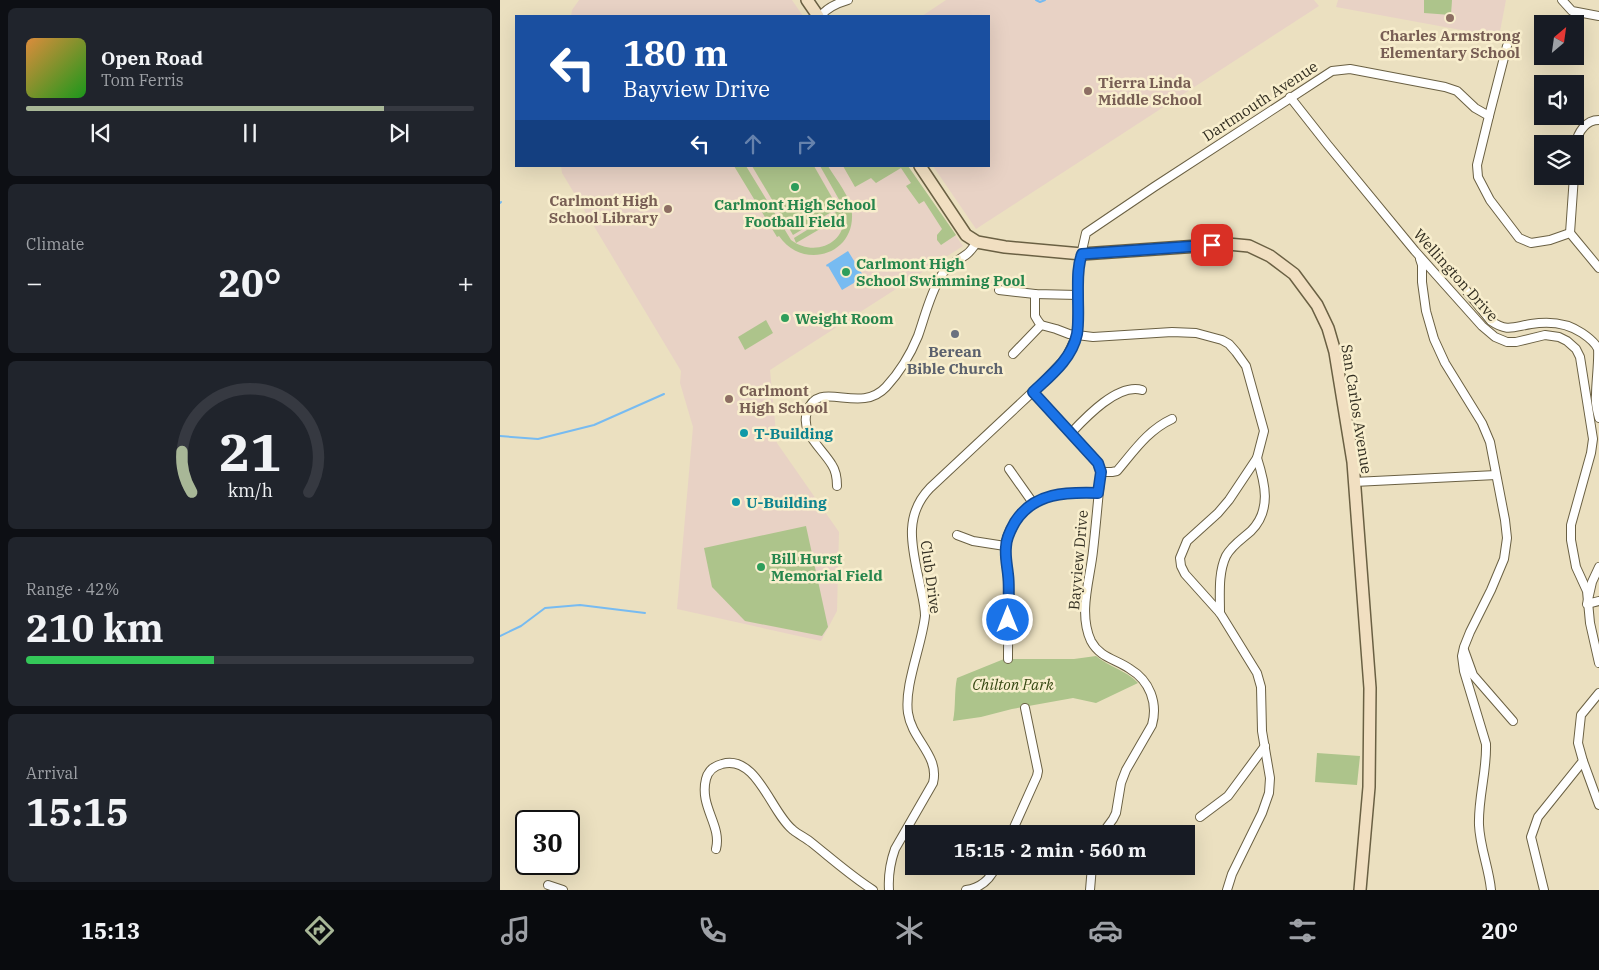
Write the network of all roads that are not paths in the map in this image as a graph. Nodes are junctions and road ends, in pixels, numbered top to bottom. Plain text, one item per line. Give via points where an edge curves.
1 (807, 0) edge
2 (848, 0) edge
3 (1562, 0) edge
4 (819, 15) edge
5 (821, 15) edge
6 (1599, 16) edge
7 (1507, 46) dead end
8 (1290, 97) junction
9 (1488, 116) junction
10 (1599, 120) edge
11 (1579, 135) edge
12 (921, 167) edge
13 (1573, 185) edge
14 (1570, 233) junction
15 (977, 242) junction
16 (1415, 251) junction
17 (1082, 254) junction
18 (1599, 268) edge
19 (1452, 273) dead end
20 (998, 290) dead end
21 (1035, 294) junction
22 (1078, 295) junction
23 (1552, 322) junction
24 (1041, 325) junction
25 (1076, 335) junction
26 (1550, 336) junction
27 (1013, 354) dead end
28 (1142, 390) dead end
29 (1033, 392) junction
30 (1599, 418) edge
31 (1172, 419) dead end
32 (1071, 433) junction
33 (1257, 458) junction
34 (1009, 469) dead end
35 (1101, 472) junction
36 (1496, 475) junction
37 (1354, 482) junction
38 (837, 486) dead end
39 (1098, 493) junction
40 (1033, 503) junction
41 (957, 535) dead end
42 (1006, 546) junction
43 (1599, 567) edge
44 (1599, 601) edge
45 (1587, 604) junction
46 (1220, 613) junction
47 (1464, 648) junction
48 (1008, 659) dead end
49 (1599, 663) edge
50 (1599, 693) edge
51 (1024, 708) dead end
52 (1513, 721) dead end
53 (1265, 746) junction
54 (1582, 761) junction
55 (1599, 805) edge
56 (1200, 817) dead end
57 (1015, 825) edge
58 (1109, 825) edge
59 (716, 849) dead end
60 (990, 875) edge
61 (1091, 875) edge
62 (548, 886) dead end
63 (563, 890) edge
64 (873, 890) edge
65 (889, 890) edge
66 (966, 890) edge
67 (1090, 890) edge
68 (1227, 890) edge
69 (1360, 890) edge
70 (1491, 890) edge
71 (1544, 890) edge

1 - 4 main road
2 - 5 street via 837,3
3 - 6 street via 1572,11
7 - 9 street
8 - 9 street, Dartmouth Avenue via 1332,71 1350,69 1445,87 1457,92
8 - 16 street, Wellington Drive
8 - 17 street, Dartmouth Avenue via 1086,233
9 - 14 street via 1477,165 1478,177 1490,200 1519,238 1531,244
10 - 11 street via 1584,126
12 - 15 main road via 966,235
13 - 14 street
14 - 18 street
15 - 17 main road, San Carlos Avenue
15 - 38 street via 942,273 913,346 885,388 867,399 830,395 816,399 810,405 806,426 832,465
16 - 26 street, Wellington Drive via 1495,337 1516,342
16 - 36 street via 1422,264 1426,311 1434,340 1482,423 1490,442
17 - 22 street, Club Drive
17 - 37 main road, San Carlos Avenue via 1228,244 1249,246 1270,256 1294,274 1317,305 1335,352
19 - 23 street via 1498,326 1510,328
20 - 21 street
21 - 22 street
21 - 24 street via 1035,316
22 - 25 street, Club Drive
23 - 26 street
23 - 30 street via 1573,327 1590,339 1598,350 1595,397
24 - 25 street
24 - 27 street
25 - 29 street, Club Drive via 1066,358
25 - 33 street via 1186,332 1229,344 1246,366 1263,428
26 - 45 street via 1559,336 1567,341 1580,357 1593,439 1571,524 1576,567 1587,592
28 - 32 street via 1130,389 1101,405
29 - 32 street
29 - 65 street, Club Drive via 930,488 915,512 911,535 925,611 907,704 913,730 931,758 935,774 892,857 888,872
31 - 35 street via 1150,432 1117,470
32 - 35 street via 1098,463
33 - 46 street via 1265,488 1263,510 1260,519 1233,546 1224,562 1220,577
33 - 46 street via 1218,513 1187,540 1180,558 1185,574
34 - 40 street
35 - 39 street, Bayview Drive
36 - 37 street
36 - 47 street via 1507,538 1504,559
37 - 69 main road, San Carlos Avenue via 1370,688 1368,787
39 - 40 street via 1060,493
39 - 58 street, Bayview Drive via 1086,596 1088,630 1102,655 1131,669 1141,679 1152,696 1155,710 1150,730 1123,777
40 - 42 street via 1015,522
41 - 42 street
42 - 48 street
43 - 45 street
44 - 45 street
45 - 49 street
46 - 53 street via 1261,687
47 - 52 street via 1473,675
47 - 70 street via 1464,670 1486,744 1479,823
50 - 54 street via 1581,715 1578,743
51 - 57 street via 1038,771
53 - 56 street via 1228,796
53 - 68 street via 1270,778 1268,793
54 - 55 street
54 - 71 street via 1538,817 1531,837
59 - 64 street via 717,837 704,795 706,778 719,764 737,764 750,771 792,829
60 - 66 street via 986,882
61 - 67 street
62 - 63 street

